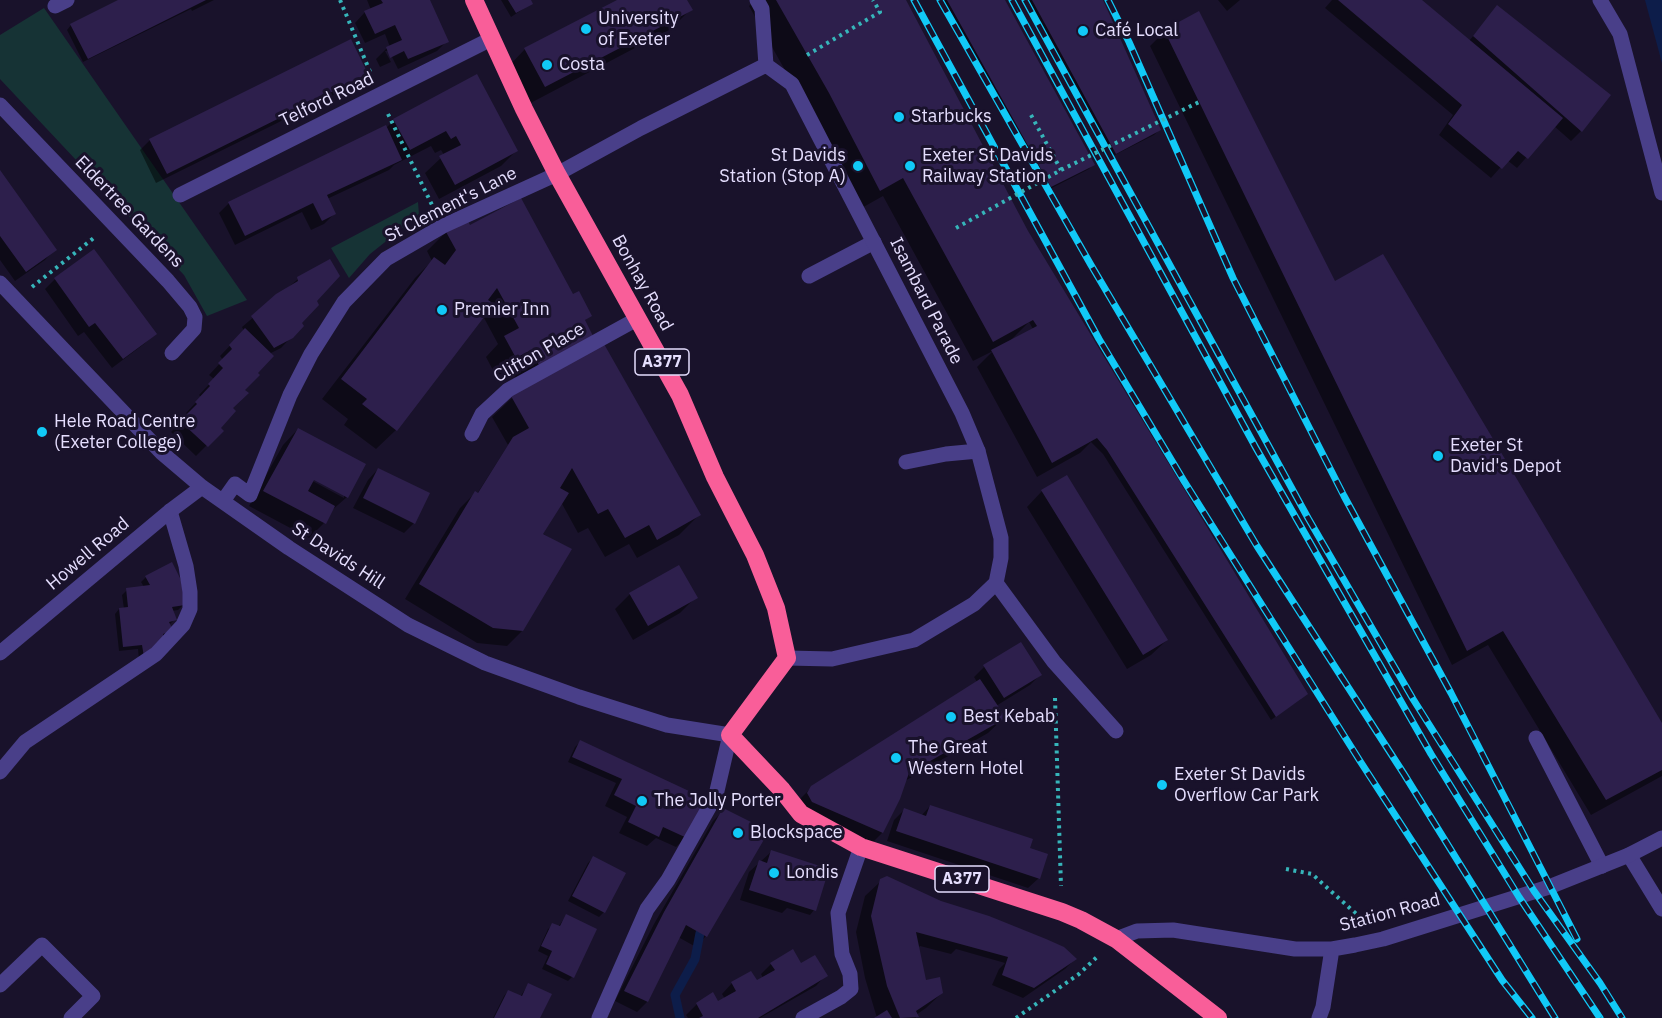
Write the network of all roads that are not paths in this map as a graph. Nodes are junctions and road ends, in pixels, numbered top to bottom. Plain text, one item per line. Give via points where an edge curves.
1 (474, 0) edge
2 (757, 0) edge
3 (1600, 0) edge
4 (491, 39) junction
5 (766, 65) junction
6 (0, 105) edge
7 (557, 174) junction
8 (1662, 193) edge
9 (180, 195) dead end
10 (874, 242) junction
11 (809, 276) dead end
12 (0, 284) edge
13 (637, 319) junction
14 (172, 353) dead end
15 (472, 434) dead end
16 (978, 451) junction
17 (906, 462) dead end
18 (202, 487) junction
19 (223, 501) junction
20 (170, 510) junction
21 (996, 583) junction
22 (0, 653) edge
23 (787, 658) junction
24 (1116, 731) dead end
25 (730, 735) junction
26 (1536, 738) dead end
27 (0, 772) edge
28 (1662, 838) edge
29 (861, 847) junction
30 (1629, 855) junction
31 (1602, 866) junction
32 (1662, 909) edge
33 (1116, 939) junction
34 (1332, 949) junction
35 (0, 985) edge
36 (71, 1018) edge
37 (599, 1018) edge
38 (803, 1018) edge
39 (1218, 1018) edge
40 (1319, 1018) edge

1 - 4 highway, Bonhay Road / A377
2 - 5 street via 762,9
3 - 8 street via 1620,34
4 - 7 highway, Bonhay Road / A377
4 - 9 street, Telford Road
5 - 7 street
5 - 10 street, Isambard Parade via 792,84
6 - 14 street, Eldertree Gardens via 190,307 195,317 194,329
7 - 13 highway, Bonhay Road / A377
7 - 19 street, St Clement's Lane via 443,226 386,259 344,302 311,354 250,495 235,484
10 - 11 street
10 - 16 street, Isambard Parade
12 - 18 street, St Davids Hill via 162,453
13 - 15 street, Clifton Place via 508,390 482,414
13 - 23 highway, Bonhay Road / A377 via 681,395 715,477 755,555 776,608
16 - 17 street
16 - 21 street, Isambard Parade via 1001,538
18 - 19 street, St Davids Hill
18 - 20 street, Howell Road
19 - 25 street, St Davids Hill via 408,625 485,663 668,725
20 - 22 street, Howell Road
20 - 27 street via 190,592 190,609 183,625 156,654 24,742
21 - 23 street via 974,604 914,640 832,659
21 - 24 street via 1054,662
23 - 25 highway
25 - 29 highway, A377 via 801,814
25 - 37 street via 716,795 648,909
26 - 31 street
28 - 30 street, Station Road
29 - 33 highway, A377 via 1062,912
29 - 38 street via 838,913 851,989
30 - 31 street, Station Road
30 - 32 street
31 - 34 street, Station Road via 1549,887 1383,939
33 - 34 street, Station Road via 1137,932 1173,930 1295,949
33 - 39 highway, A377
34 - 40 street
35 - 36 street via 42,945 93,996

